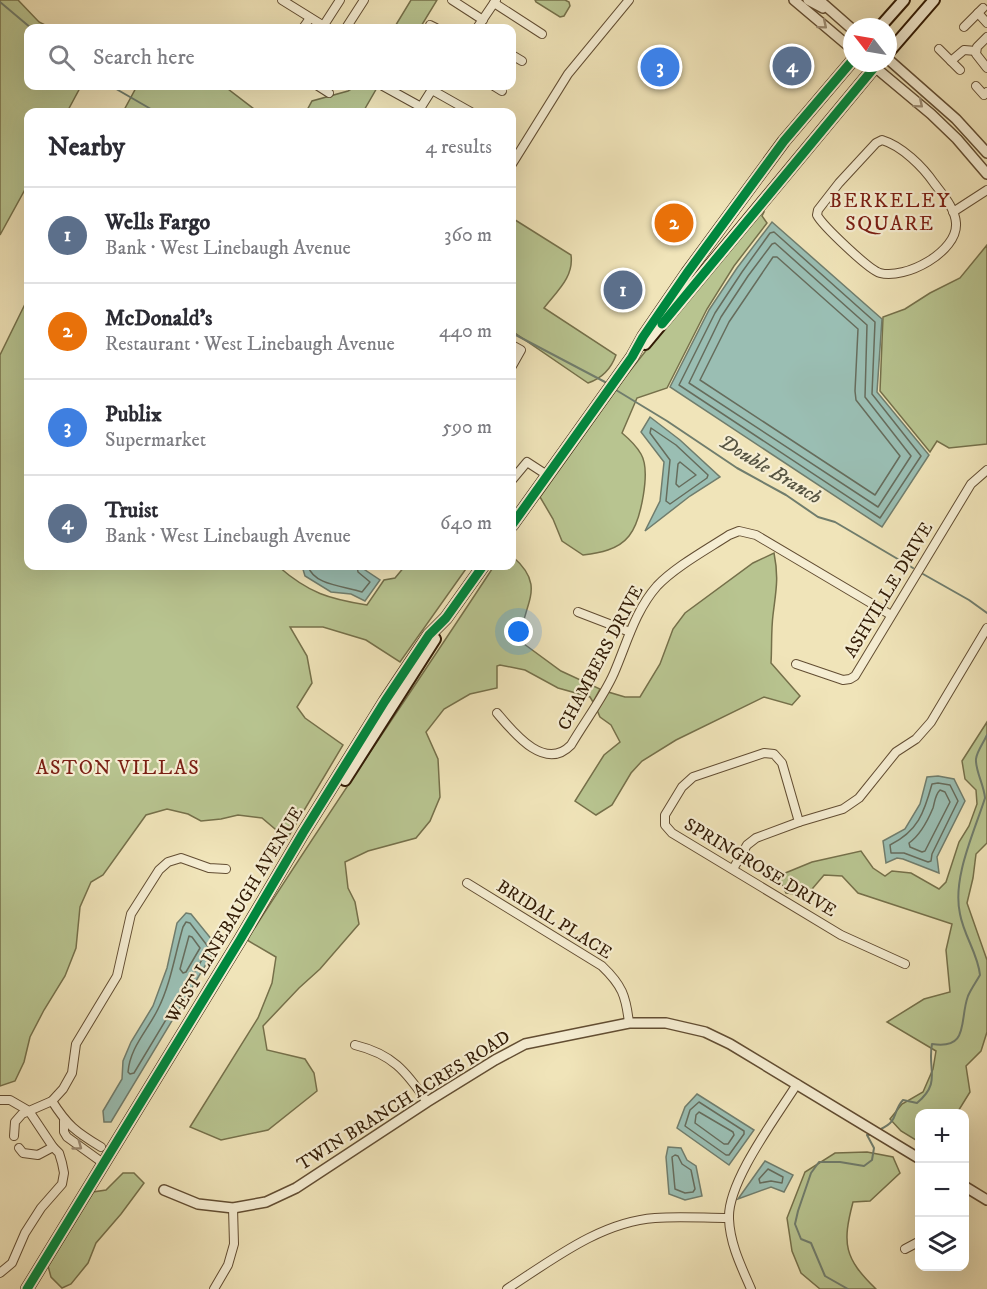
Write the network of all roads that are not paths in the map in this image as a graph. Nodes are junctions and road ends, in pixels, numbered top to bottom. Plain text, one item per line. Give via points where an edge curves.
1 (282, 0) edge
2 (339, 0) edge
3 (364, 0) edge
4 (452, 0) edge
5 (629, 0) edge
6 (794, 0) edge
7 (808, 0) edge
8 (819, 0) edge
9 (904, 0) edge
10 (934, 0) edge
11 (495, 2) edge
12 (833, 12) junction
13 (310, 18) junction
14 (888, 18) edge
15 (483, 20) junction
16 (843, 20) edge
17 (987, 23) edge
18 (306, 24) edge
19 (318, 24) edge
20 (326, 24) edge
21 (349, 24) edge
22 (480, 24) edge
23 (964, 27) dead end
24 (542, 34) dead end
25 (987, 36) edge
26 (843, 41) edge
27 (897, 43) edge
28 (939, 49) dead end
29 (976, 51) junction
30 (516, 57) edge
31 (522, 61) dead end
32 (951, 61) junction
33 (897, 66) edge
34 (987, 68) edge
35 (960, 70) dead end
36 (843, 72) edge
37 (867, 72) edge
38 (883, 72) edge
39 (976, 86) dead end
40 (324, 90) edge
41 (389, 90) edge
42 (432, 90) edge
43 (436, 90) edge
44 (329, 93) dead end
45 (986, 95) edge
46 (417, 108) edge
47 (421, 108) edge
48 (465, 108) edge
49 (987, 153) edge
50 (516, 158) edge
51 (987, 174) edge
52 (987, 190) edge
53 (953, 212) junction
54 (730, 216) junction
55 (742, 226) junction
56 (632, 357) junction
57 (987, 470) edge
58 (516, 475) edge
59 (547, 475) junction
60 (516, 519) edge
61 (480, 570) edge
62 (578, 612) dead end
63 (891, 615) junction
64 (987, 628) edge
65 (630, 632) junction
66 (796, 664) dead end
67 (497, 713) dead end
68 (799, 822) junction
69 (226, 868) dead end
70 (733, 869) junction
71 (466, 882) dead end
72 (905, 964) dead end
73 (629, 1023) junction
74 (355, 1045) dead end
75 (796, 1084) junction
76 (0, 1100) edge
77 (52, 1101) junction
78 (427, 1102) junction
79 (29, 1111) junction
80 (64, 1121) junction
81 (14, 1136) dead end
82 (118, 1139) junction
83 (53, 1147) junction
84 (100, 1147) joint
85 (19, 1148) dead end
86 (915, 1156) edge
87 (104, 1163) junction
88 (969, 1189) edge
89 (164, 1190) dead end
90 (987, 1200) edge
91 (233, 1208) junction
92 (729, 1218) junction
93 (915, 1244) edge
94 (905, 1249) dead end
95 (0, 1273) edge
96 (27, 1289) edge
97 (214, 1289) edge
98 (507, 1289) edge
99 (751, 1289) edge

1 - 13 street
2 - 20 street
3 - 21 street
4 - 15 street
5 - 50 street via 568,74
6 -> 26 street
7 - 12 street
8 - 12 street
9 - 14 main road
10 - 27 main road
11 - 15 street
11 - 24 street
12 - 16 street
13 - 18 street
13 - 19 street
15 - 22 street
17 - 23 street via 981,11
25 - 29 street
28 - 32 street
29 - 32 street via 964,50
29 - 34 street
30 - 31 street
32 - 35 street
33 - 49 street via 956,118
36 - 54 main road via 784,141
37 - 55 main road
38 -> 51 street via 957,139
39 - 45 street
40 - 44 street
41 - 46 street
42 - 47 street
43 - 48 street
52 - 53 street
53 - 53 street via 956,231 944,251 893,275 879,273 867,265 817,215 839,183 882,140 930,177
54 - 55 main road
54 - 56 main road
55 - 56 main road
56 - 59 main road
57 - 63 street, ASHVILLE DRIVE via 971,484
58 - 59 street via 527,462
59 - 60 main road
61 - 82 main road, WEST LINEBAUGH AVENUE via 429,635
62 - 65 street
63 - 65 street, CHAMBERS DRIVE via 756,535 739,531 665,579 644,603
63 - 66 street, ASHVILLE DRIVE via 850,679
64 - 68 street via 931,722 916,739 896,752 859,798 843,809
65 - 67 street, CHAMBERS DRIVE via 613,675 565,752 547,755 520,740
68 - 70 street via 756,838 747,845
68 - 70 street, SPRINGROSE DRIVE via 782,763 774,754 764,753 693,777 665,815 665,825
69 - 77 street via 210,868 181,858 159,870 131,914 117,976 76,1044 72,1073
70 - 72 street, SPRINGROSE DRIVE via 841,935
71 - 73 street, BRIDAL PLACE via 602,966 617,980 627,1002
73 - 75 street, TWIN BRANCH ACRES ROAD via 666,1023 705,1032
73 - 78 street, TWIN BRANCH ACRES ROAD via 525,1044
74 - 78 street via 376,1050 400,1066
75 - 86 street, TWIN BRANCH ACRES ROAD
75 - 92 street via 745,1167
76 - 79 street via 10,1100
77 - 79 street
77 - 80 street
78 - 91 street, TWIN BRANCH ACRES ROAD via 296,1188 266,1202
79 - 81 street via 15,1122
79 - 83 street
80 - 84 street
80 -> 87 street via 67,1137
82 - 84 main road
82 - 87 main road, WEST LINEBAUGH AVENUE
83 - 85 street via 38,1155 22,1153
83 - 95 street via 62,1163 62,1184 25,1233 12,1263
87 - 96 main road, WEST LINEBAUGH AVENUE
88 - 90 street
89 - 91 street, TWIN BRANCH ACRES ROAD via 198,1204
91 - 97 street via 234,1244 228,1265
92 - 98 street via 653,1218 615,1226 580,1242
92 - 99 street via 734,1250
93 - 94 street

